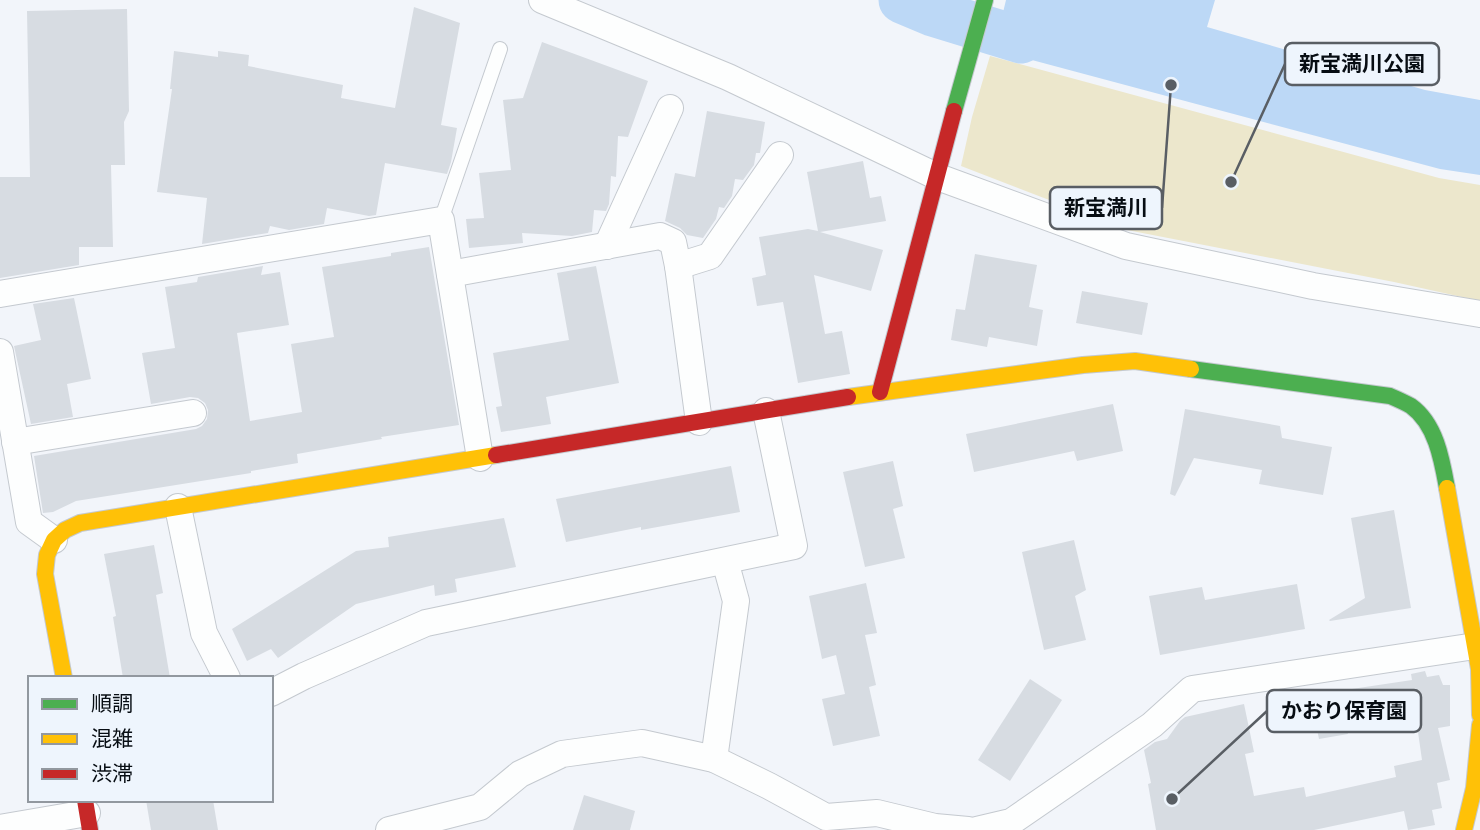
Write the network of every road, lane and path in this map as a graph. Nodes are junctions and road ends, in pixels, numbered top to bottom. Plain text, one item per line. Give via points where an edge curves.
1 (542, 0) edge
2 (985, 0) edge
3 (500, 49) dead end
4 (670, 108) dead end
5 (780, 155) dead end
6 (938, 177) junction
7 (441, 220) junction
8 (607, 246) junction
9 (678, 266) junction
10 (450, 274) junction
11 (0, 294) edge
12 (1480, 314) edge
13 (0, 352) edge
14 (880, 392) junction
15 (766, 411) junction
16 (193, 413) dead end
17 (699, 422) junction
18 (15, 442) junction
19 (480, 458) junction
20 (178, 507) junction
21 (54, 540) junction
22 (725, 561) junction
23 (1475, 646) junction
24 (64, 676) edge
25 (226, 676) edge
26 (273, 692) edge
27 (1480, 715) edge
28 (1480, 725) edge
29 (713, 759) junction
30 (88, 814) edge
31 (0, 828) edge
32 (389, 830) edge
33 (968, 830) edge
34 (977, 830) edge
35 (1464, 830) edge

1 - 6 street via 729,77
2 - 6 street
3 - 7 lane
4 - 8 street
5 - 9 street via 710,256
6 - 12 street via 1126,246 1313,286
6 - 14 street
7 - 10 street
7 - 11 street
8 - 9 street via 660,236 673,243
8 - 10 street
9 - 17 street
10 - 19 street
13 - 18 street
14 - 15 street
14 - 23 street via 1135,361 1390,396 1412,407 1430,427 1442,461
15 - 17 street
15 - 22 street via 794,546
16 - 18 street
17 - 19 street
18 - 21 street via 29,522
19 - 20 street
20 - 21 street via 80,523
20 - 25 street via 204,633
21 - 24 street via 46,574
22 - 26 street via 426,623
22 - 29 street via 736,601
23 - 27 street
23 - 34 street via 1192,689 1152,725 1011,822
28 - 35 street via 1474,788
29 - 32 street via 642,743 562,754 520,774 480,807
29 - 33 street via 826,817 877,813
30 - 31 street

